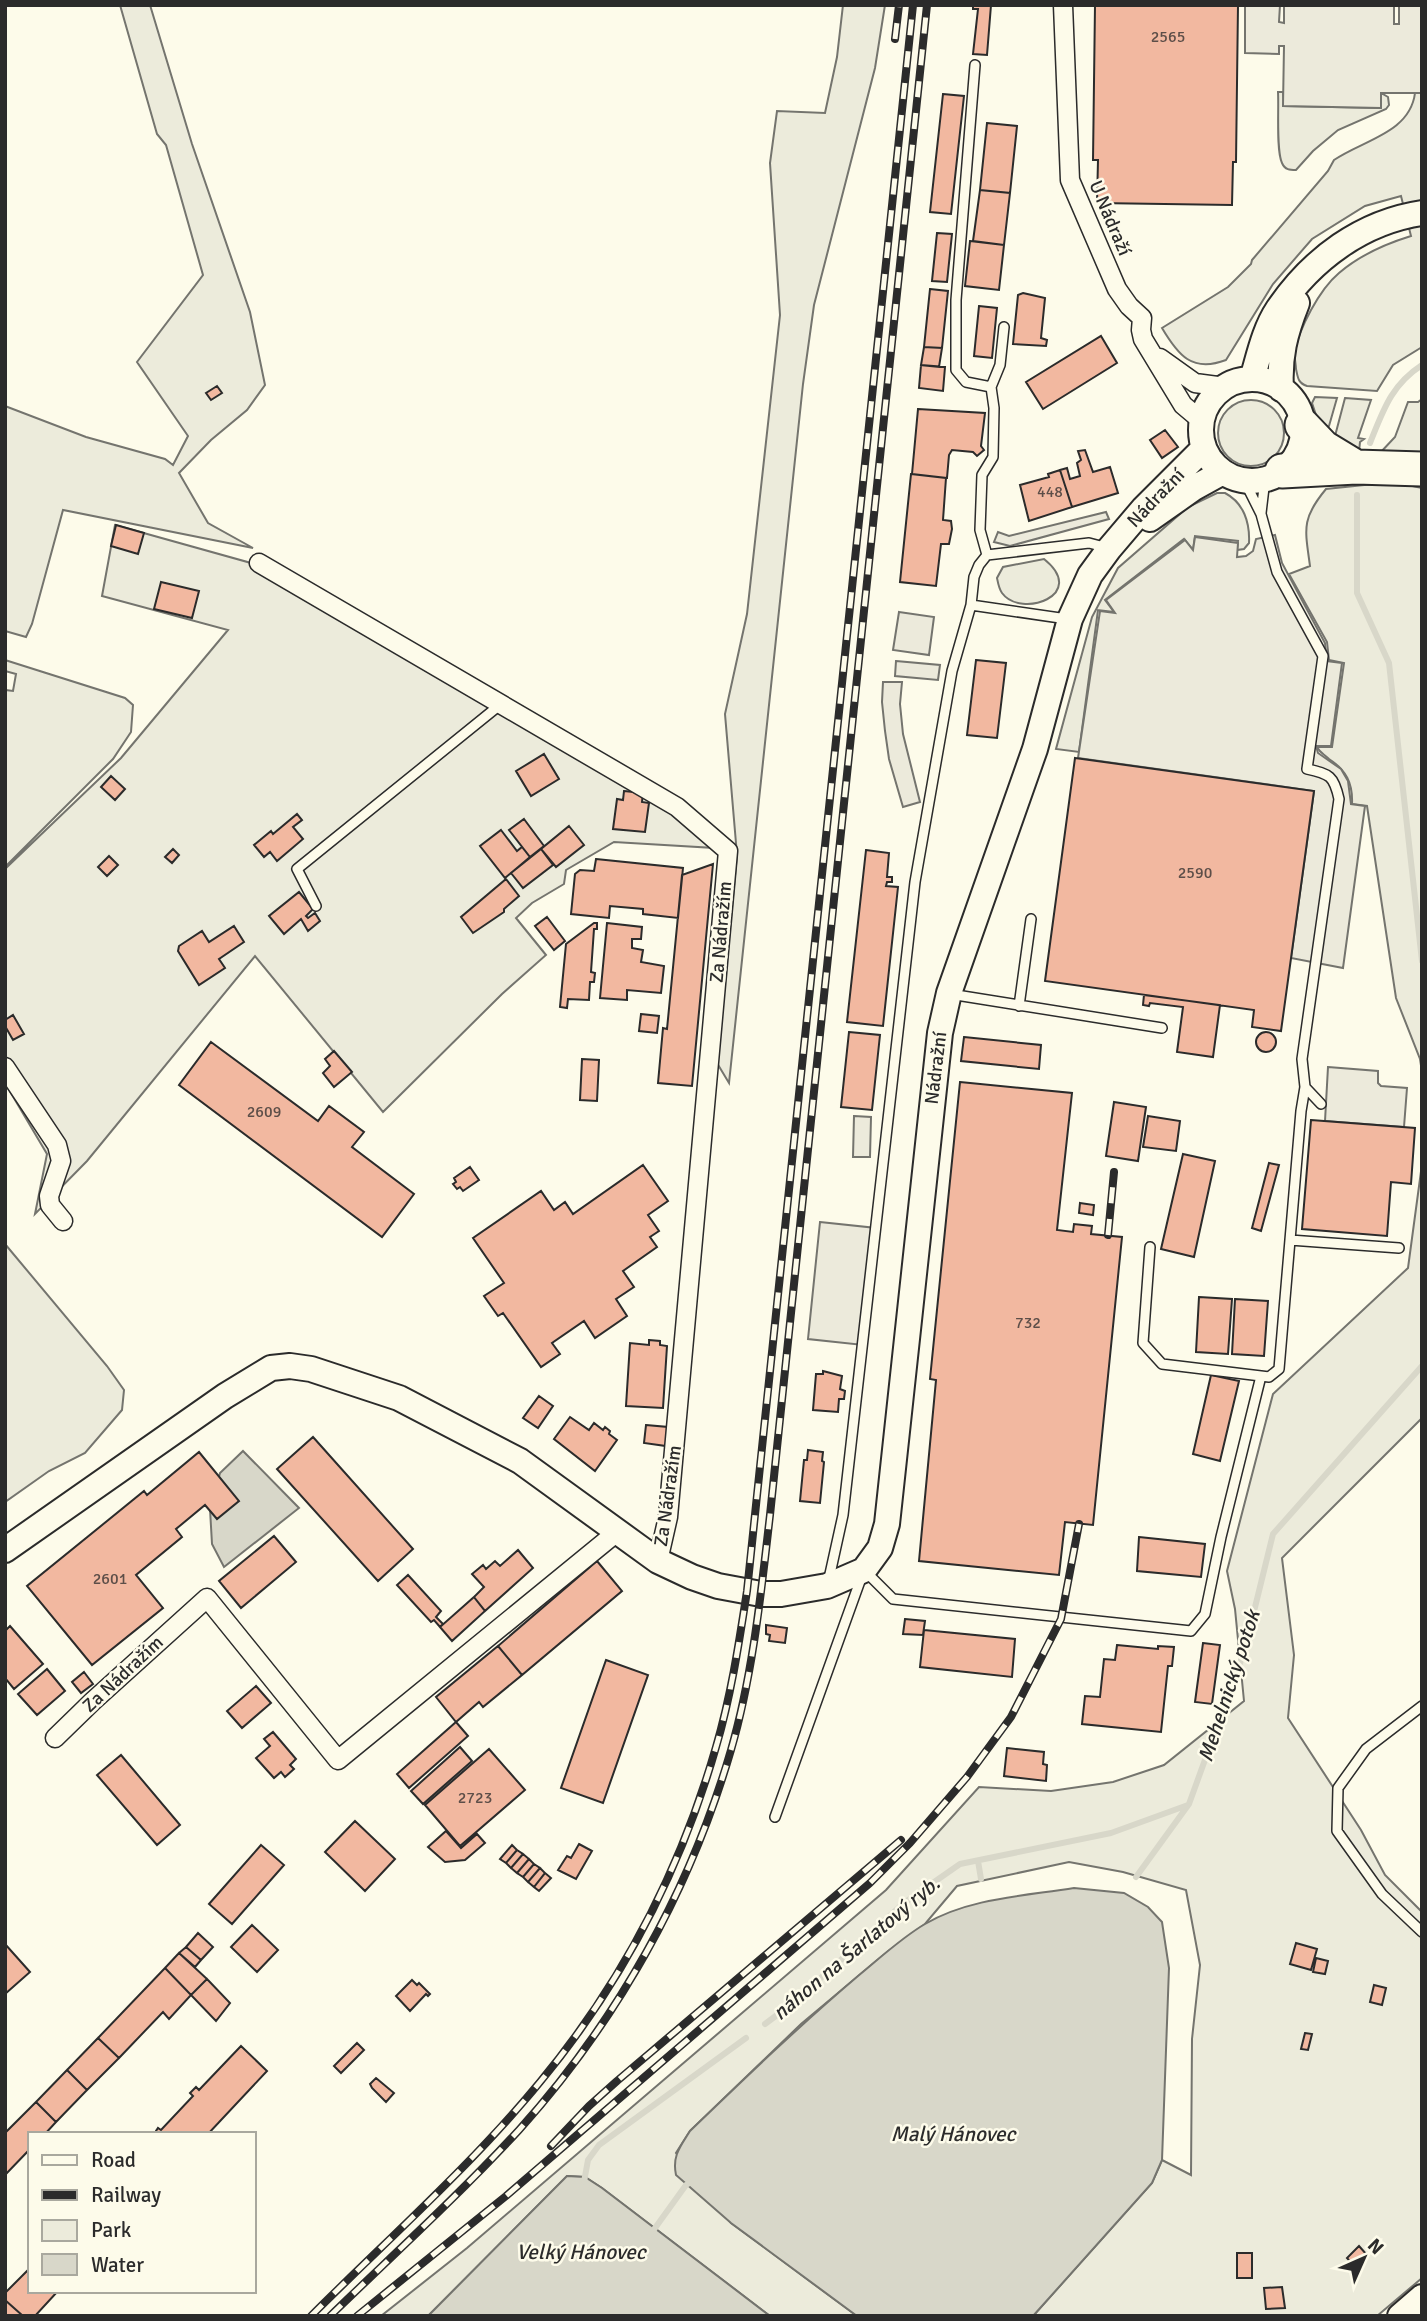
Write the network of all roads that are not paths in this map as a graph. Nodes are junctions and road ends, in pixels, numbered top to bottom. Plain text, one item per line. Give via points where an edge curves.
1 (1063, 5) edge
2 (975, 65) dead end
3 (1414, 215) edge
4 (1316, 265) junction
5 (1003, 327) dead end
6 (1149, 349) junction
7 (1252, 379) junction
8 (991, 387) junction
9 (1225, 387) junction
10 (1282, 389) junction
11 (1202, 421) junction
12 (1302, 425) junction
13 (1204, 448) junction
14 (1356, 467) junction
15 (1422, 469) edge
16 (1253, 476) junction
17 (1261, 514) junction
18 (1109, 549) junction
19 (987, 555) junction
20 (259, 563) dead end
21 (971, 605) junction
22 (1070, 619) junction
23 (501, 704) junction
24 (316, 906) dead end
25 (1031, 919) dead end
26 (949, 993) junction
27 (1019, 1006) junction
28 (1162, 1028) dead end
29 (5, 1067) edge
30 (1306, 1087) junction
31 (1321, 1104) dead end
32 (63, 1221) dead end
33 (1290, 1240) junction
34 (1150, 1247) dead end
35 (1399, 1248) dead end
36 (1261, 1376) junction
37 (617, 1532) junction
38 (5, 1550) edge
39 (659, 1561) junction
40 (864, 1570) junction
41 (827, 1586) junction
42 (1422, 1706) edge
43 (55, 1738) dead end
44 (775, 1817) dead end
45 (1422, 1932) edge
46 (1422, 2297) edge
47 (1400, 2316) edge

1 - 6 street, U Nádraží via 1070,180 1117,289 1142,318 1143,339
2 - 8 lane via 956,300 956,369 967,382
3 - 4 main road via 1372,227
4 - 7 main road via 1278,310
4 - 10 main road via 1285,333
5 - 8 lane via 1000,365
6 - 9 street via 1195,383
6 - 11 street, U Nádraží via 1184,405
7 - 9 main road
7 - 10 main road
8 - 19 lane via 993,457 982,475 981,530
9 - 11 main road via 1214,396
10 - 12 main road via 1295,405
11 - 13 main road
12 - 14 highway via 1323,447
12 - 16 main road via 1298,452
13 - 16 main road via 1210,460
13 - 18 main road, Nádražní
14 - 15 highway
14 - 16 highway
16 - 17 lane
16 - 17 lane
16 - 18 main road, Nádražní via 1172,503
17 - 30 lane via 1277,572 1322,656 1307,769 1326,773 1336,783 1339,800 1302,1059
18 - 19 lane via 1089,543
18 - 22 main road, Nádražní via 1090,575
19 - 21 lane via 974,577
20 - 23 street, Za Nádražím
21 - 22 lane
21 - 41 lane via 952,671 915,882 843,1515
22 - 26 main road, Nádražní via 1035,749
23 - 24 lane via 297,869
23 - 39 street, Za Nádražím via 677,807 728,851 668,1517
25 - 27 lane
26 - 27 lane
26 - 40 main road, Nádražní via 940,1033 887,1524 880,1548
27 - 28 lane
29 - 32 street via 57,1145 61,1161 50,1205
30 - 31 lane
30 - 33 lane
33 - 35 lane
33 - 36 lane via 1279,1369 1269,1377
34 - 36 lane via 1143,1343 1162,1364
36 - 40 lane via 1205,1614 1191,1632 893,1599
37 - 38 main road, Za Nádražím via 520,1461 399,1398 290,1366 271,1368 225,1396
37 - 39 main road, Za Nádražím
37 - 43 street, Za Nádražím via 338,1760 207,1598
39 - 41 main road, Za Nádražím via 705,1582 761,1594 800,1593
40 - 41 main road
40 - 44 lane
42 - 45 lane via 1366,1749 1338,1788 1337,1831 1382,1894
46 - 47 main road

